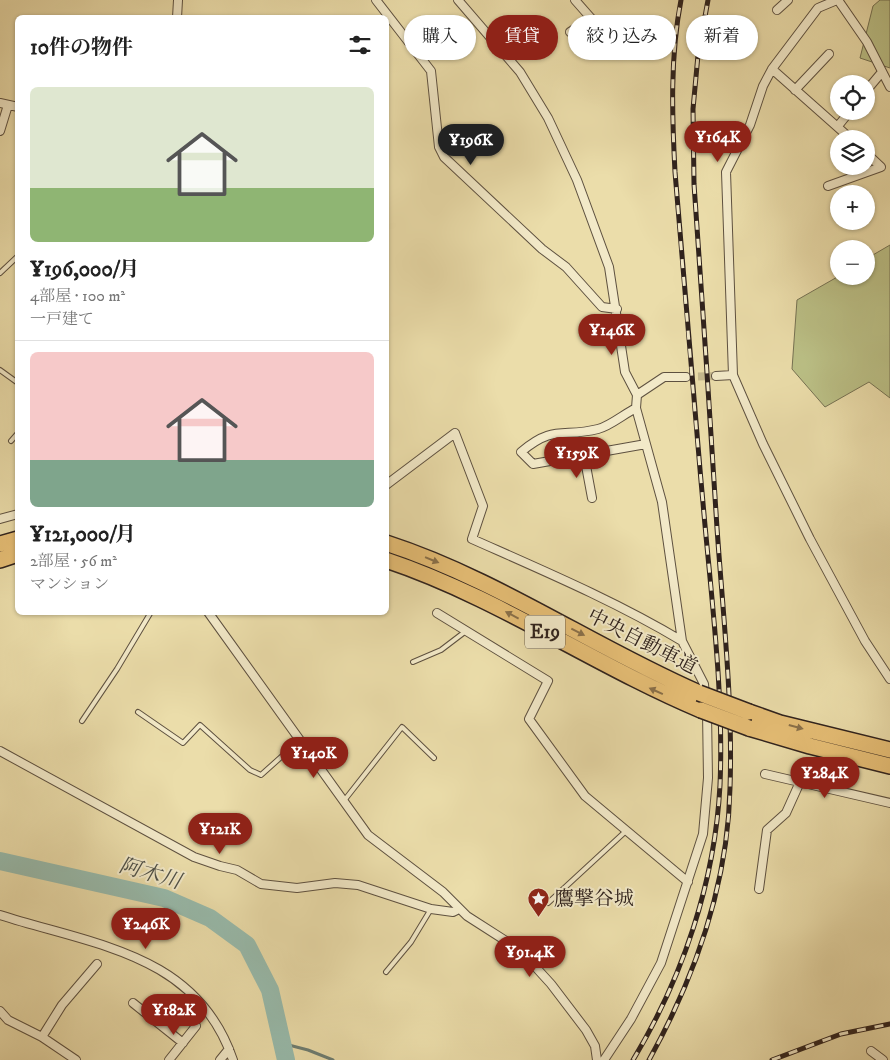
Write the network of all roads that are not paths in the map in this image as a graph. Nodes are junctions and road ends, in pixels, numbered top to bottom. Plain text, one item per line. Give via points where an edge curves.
1 (178, 0) edge
2 (376, 0) edge
3 (458, 0) edge
4 (574, 0) edge
5 (788, 0) edge
6 (840, 0) edge
7 (777, 10) dead end
8 (177, 15) edge
9 (388, 15) edge
10 (588, 15) edge
11 (389, 17) edge
12 (829, 54) dead end
13 (772, 69) junction
14 (882, 72) junction
15 (875, 80) edge
16 (890, 86) edge
17 (795, 90) junction
18 (0, 103) edge
19 (8, 105) junction
20 (15, 106) edge
21 (843, 120) edge
22 (838, 126) junction
23 (0, 130) edge
24 (842, 130) edge
25 (875, 161) edge
26 (875, 169) edge
27 (859, 175) edge
28 (828, 186) dead end
29 (15, 259) edge
30 (0, 273) edge
31 (617, 309) junction
32 (0, 370) edge
33 (733, 375) junction
34 (716, 376) tunnel mouth
35 (686, 377) tunnel mouth
36 (15, 381) edge
37 (637, 395) junction
38 (636, 408) junction
39 (15, 436) edge
40 (10, 442) dead end
41 (646, 444) junction
42 (584, 455) junction
43 (389, 483) edge
44 (592, 498) dead end
45 (15, 515) edge
46 (0, 519) edge
47 (15, 540) edge
48 (0, 544) edge
49 (389, 544) edge
50 (15, 555) edge
51 (0, 560) edge
52 (389, 561) edge
53 (437, 613) dead end
54 (149, 615) edge
55 (210, 615) edge
56 (466, 631) junction
57 (682, 641) junction
58 (413, 662) dead end
59 (890, 679) edge
60 (138, 712) dead end
61 (82, 721) dead end
62 (300, 741) junction
63 (890, 750) edge
64 (0, 751) edge
65 (434, 758) dead end
66 (890, 766) edge
67 (765, 774) dead end
68 (800, 782) junction
69 (343, 802) junction
70 (890, 803) edge
71 (626, 831) junction
72 (688, 882) junction
73 (759, 889) dead end
74 (548, 903) dead end
75 (431, 909) junction
76 (459, 909) junction
77 (0, 915) edge
78 (97, 964) dead end
79 (386, 972) dead end
80 (133, 1003) dead end
81 (0, 1011) edge
82 (196, 1026) dead end
83 (42, 1037) junction
84 (183, 1043) junction
85 (229, 1049) junction
86 (76, 1060) edge
87 (169, 1060) edge
88 (220, 1060) edge
89 (233, 1060) edge
90 (597, 1060) edge
91 (604, 1060) edge
92 (871, 1060) edge
93 (883, 1060) edge

1 - 8 street
2 - 9 street
3 - 31 street via 520,72 548,118 577,180 609,266
4 - 10 street
5 - 7 street
6 - 13 street via 818,8
6 - 14 street
11 - 31 street via 431,71 439,147 444,157 566,267 602,307
12 - 17 street
13 - 17 street
13 - 33 street via 750,125 726,172
14 - 15 street
14 - 16 street
17 - 22 street
18 - 19 street
19 - 20 street
19 - 23 street
21 - 22 street
22 - 24 street
25 - 26 street via 881,167
27 - 28 street
29 - 30 lane
31 - 37 street via 625,372
32 - 36 lane
33 - 34 street
33 - 59 street via 810,539 865,641
35 - 37 street via 664,377
37 - 38 street
38 - 41 street
38 - 42 street via 599,429 558,432 538,438 521,452 533,464
39 - 40 lane
41 - 42 street
41 - 57 street via 662,502
42 - 44 street
43 - 57 street via 456,433 482,506 472,539 552,574
45 - 46 street
47 - 48 highway
49 -> 63 highway, 中央自動車道 / E19, bridge via 450,567 658,675 699,692 780,723
50 - 51 highway
66 -> 52 highway, 中央自動車道 / E19, bridge via 749,728 701,710 652,689 495,606
53 - 56 street
54 - 61 lane
55 - 62 street
56 - 58 lane via 441,650
56 - 71 street via 548,681 529,719 585,796
57 - 72 street via 704,684 708,723 703,834
60 - 62 lane via 183,743 200,724 250,770 261,775
62 - 69 street
64 - 75 street via 194,857 237,870 261,884 297,888 358,885
65 - 69 lane via 402,728
67 - 68 street
68 - 70 street
68 - 73 street via 786,813 767,830
69 - 76 street via 368,835 443,892
71 - 72 street
71 - 74 lane
72 - 91 street via 661,963 631,1019
75 - 76 street via 454,912
75 - 79 lane via 411,942
76 - 90 street via 514,944 528,959 586,1030 595,1046
77 - 85 street via 111,948 152,964 179,980 209,1012
78 - 83 street via 62,1005
80 - 84 street
81 - 83 street via 8,1020
82 - 84 street
83 - 86 street
84 - 87 street
85 - 88 street
85 - 89 street
92 - 93 street via 871,1051

